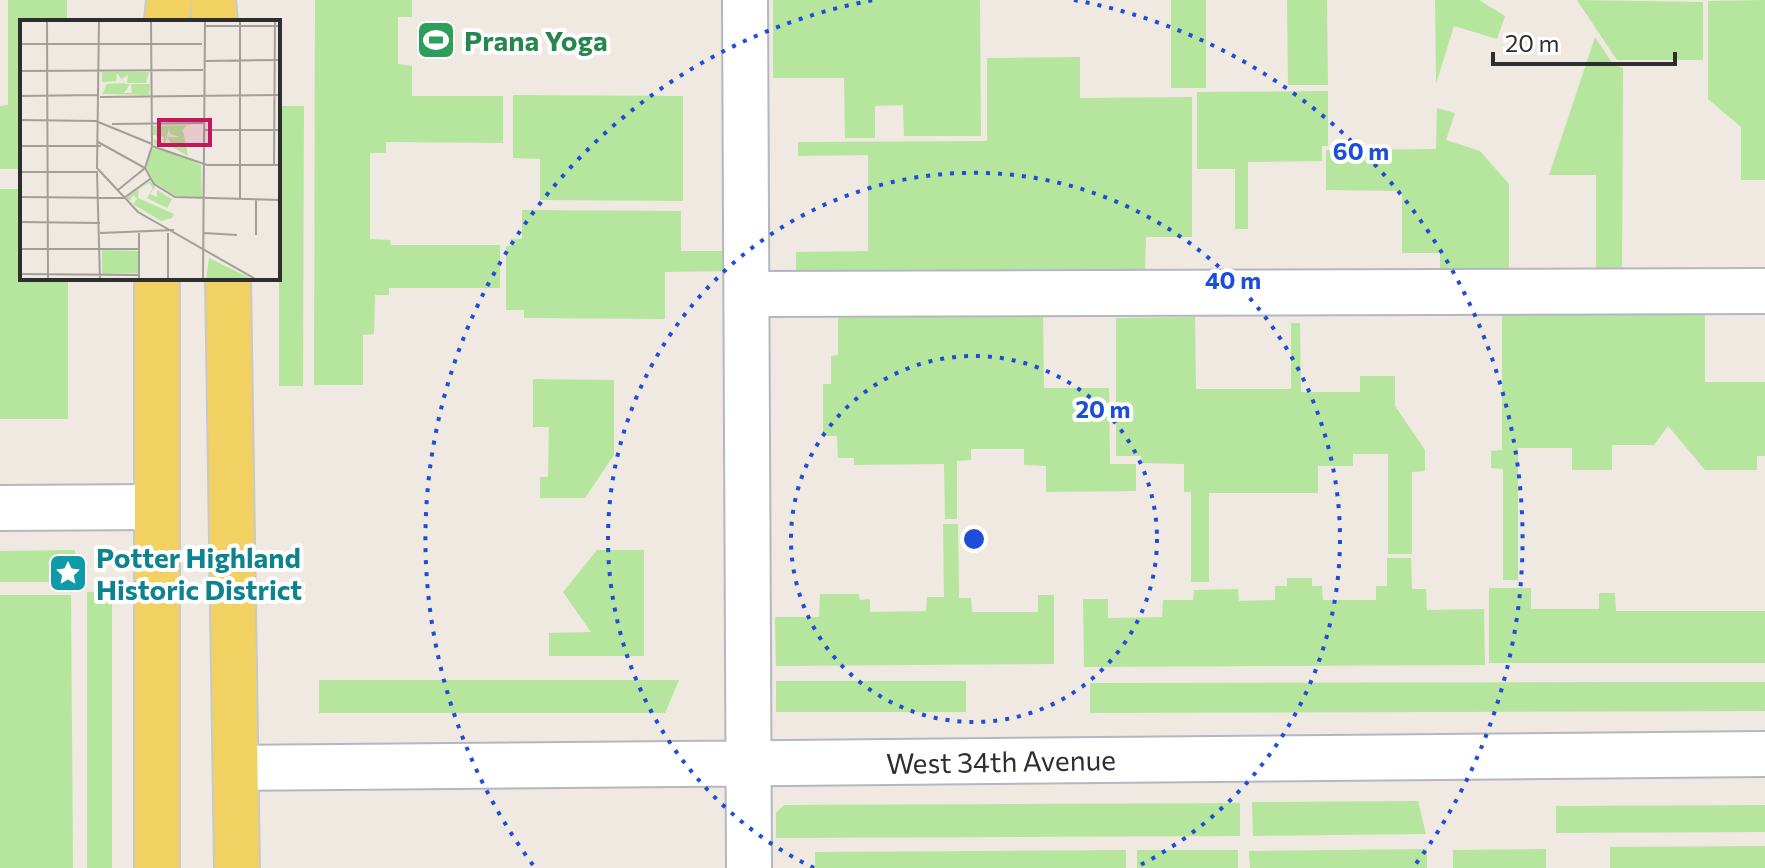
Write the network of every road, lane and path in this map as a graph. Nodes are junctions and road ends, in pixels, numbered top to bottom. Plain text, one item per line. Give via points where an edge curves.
1 (169, 0) edge
2 (213, 0) edge
3 (745, 0) edge
4 (167, 20) edge
5 (215, 20) edge
6 (157, 280) edge
7 (228, 280) edge
8 (1765, 291) edge
9 (747, 294) junction
10 (156, 507) junction
11 (0, 508) edge
12 (1765, 754) edge
13 (749, 764) junction
14 (237, 768) junction
15 (157, 868) edge
16 (237, 868) edge
17 (749, 868) edge

1 - 4 main road
2 - 5 main road
3 - 9 street
6 - 10 main road
7 - 14 main road
8 - 9 street
9 - 13 street
10 - 11 street
10 - 15 main road
12 - 13 street, West 34th Avenue
13 - 14 street, West 34th Avenue
13 - 17 street
14 - 16 main road

